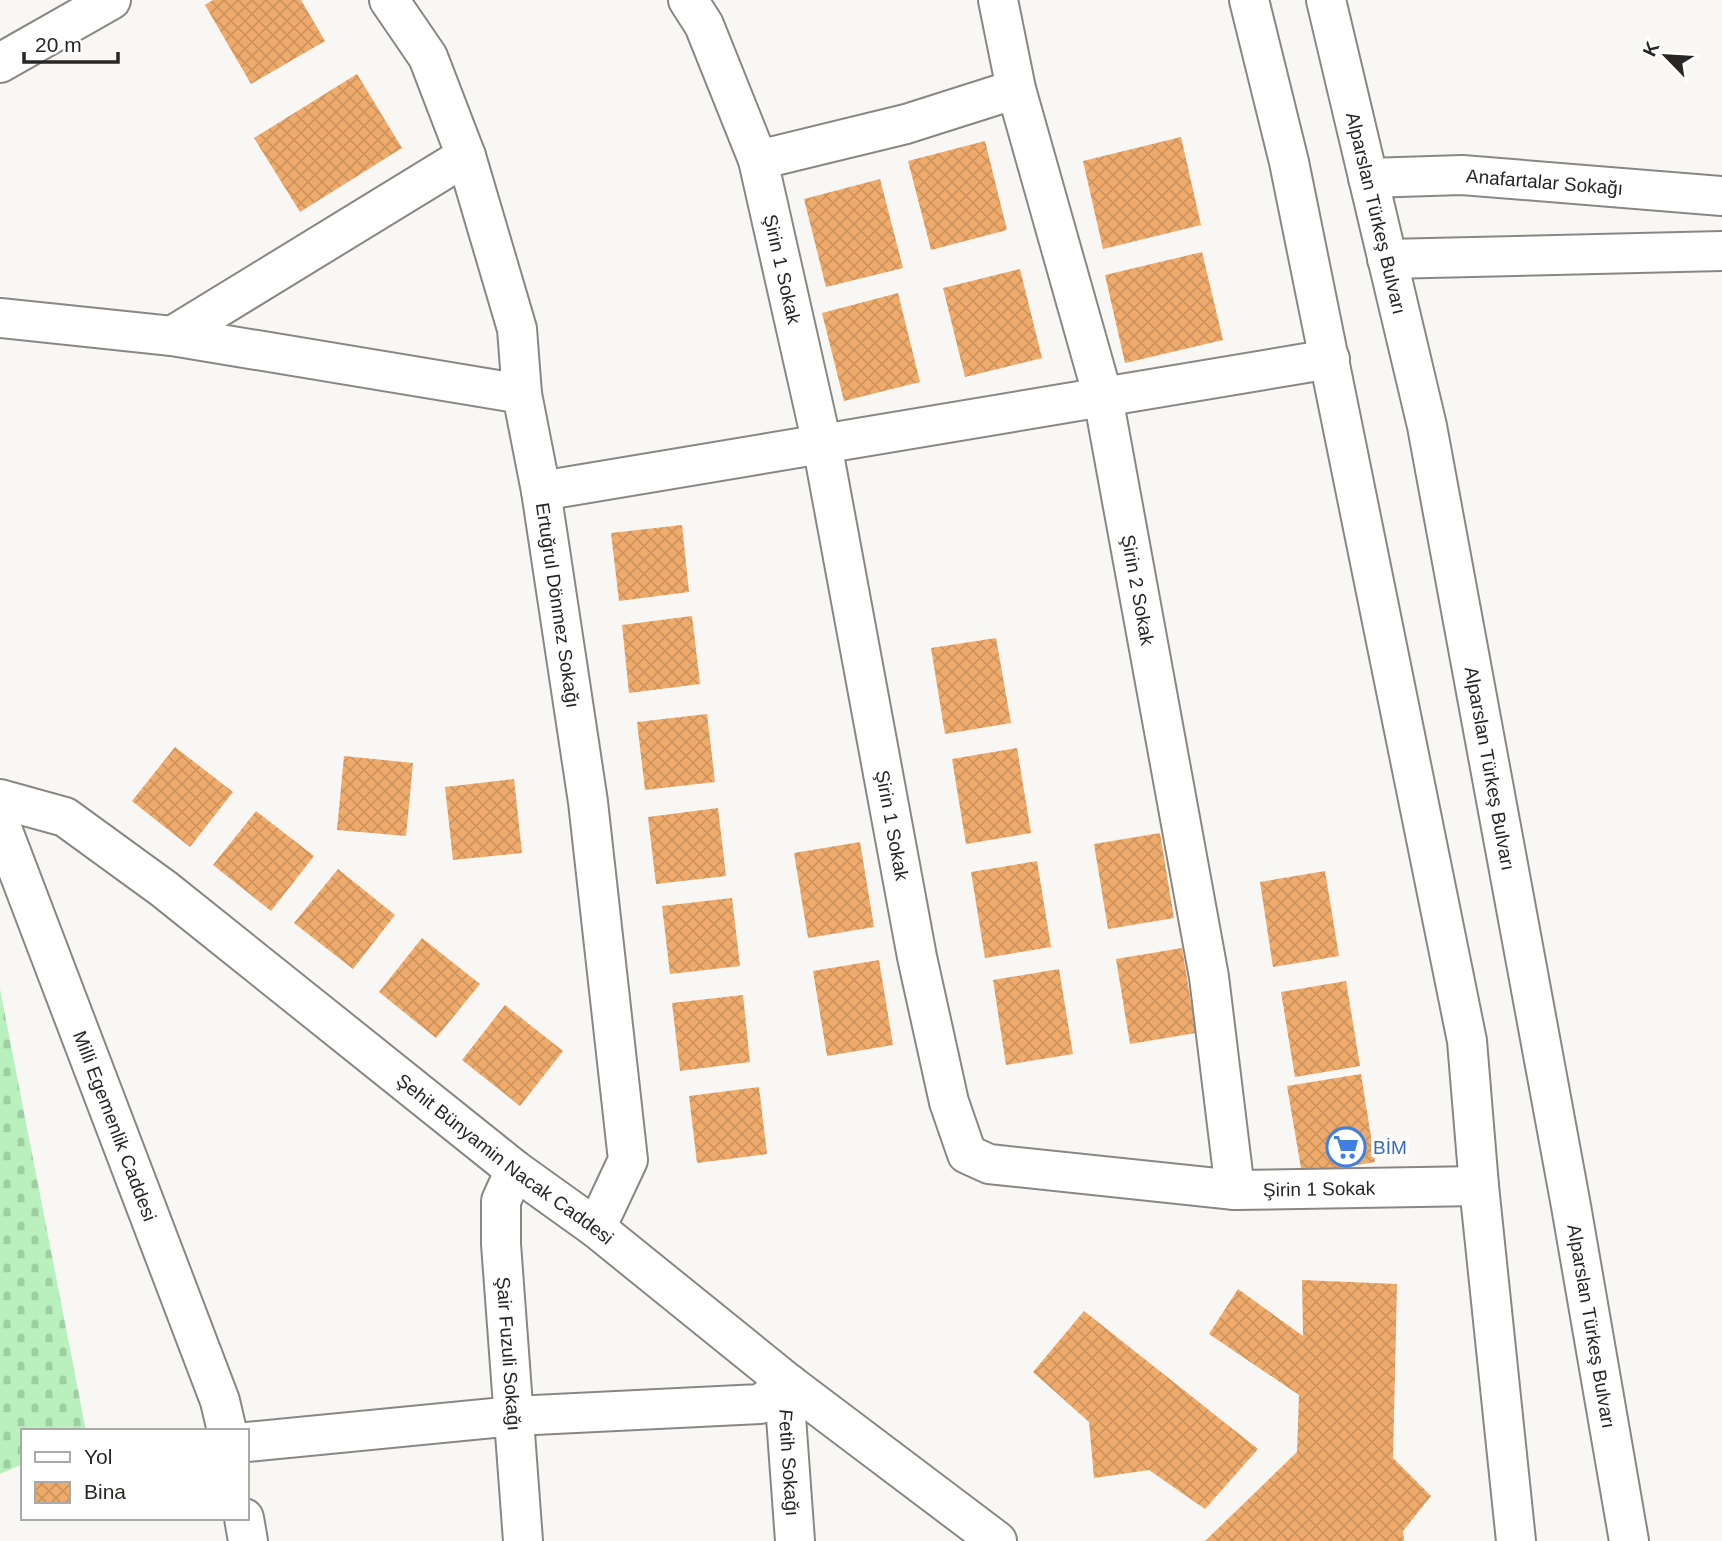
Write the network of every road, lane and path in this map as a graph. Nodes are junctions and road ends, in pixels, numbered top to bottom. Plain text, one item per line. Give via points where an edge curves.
1 (111, 0) edge
2 (688, 0) edge
3 (998, 0) edge
4 (1249, 0) edge
5 (1326, 0) edge
6 (395, 2) edge
7 (0, 63) edge
8 (1016, 89) junction
9 (466, 156) junction
10 (758, 160) junction
11 (1368, 178) junction
12 (1722, 196) edge
13 (1722, 251) edge
14 (1387, 259) junction
15 (0, 317) edge
16 (172, 336) junction
17 (1330, 359) junction
18 (522, 394) junction
19 (1102, 397) junction
20 (822, 444) junction
21 (541, 491) junction
22 (0, 799) edge
23 (0, 823) edge
24 (515, 1170) junction
25 (1479, 1186) junction
26 (1236, 1190) junction
27 (596, 1228) junction
28 (789, 1384) junction
29 (514, 1416) junction
30 (227, 1429) edge
31 (248, 1442) edge
32 (244, 1520) edge
33 (248, 1541) edge
34 (523, 1541) edge
35 (794, 1541) edge
36 (997, 1541) edge
37 (1516, 1541) edge
38 (1629, 1541) edge

1 - 7 main road
2 - 10 main road, Şirin 1 Sokak via 704,25
3 - 8 main road, Şirin 2 Sokak
4 - 17 main road
5 - 11 main road, Alparslan Türkeş Bulvarı
6 - 9 main road, Ertuğrul Dönmez Sokağı via 428,57
8 - 10 main road via 906,124
8 - 19 main road, Şirin 2 Sokak
9 - 16 main road
9 - 18 main road, Ertuğrul Dönmez Sokağı via 517,329
10 - 20 main road, Şirin 1 Sokak
11 - 12 main road, Anafartalar Sokağı via 1462,175
11 - 14 main road, Alparslan Türkeş Bulvarı
13 - 14 main road
14 - 38 main road, Alparslan Türkeş Bulvarı via 1429,440
15 - 16 main road
16 - 18 main road
17 - 19 main road
17 - 25 main road via 1467,1041
18 - 21 main road, Ertuğrul Dönmez Sokağı
19 - 20 main road
19 - 26 main road, Şirin 2 Sokak via 1209,977
20 - 21 main road
20 - 26 main road, Şirin 1 Sokak via 917,957 948,1102 967,1154 989,1164
21 - 27 main road, Ertuğrul Dönmez Sokağı via 587,802 628,1160
22 - 24 main road, Şehit Bünyamin Nacak Caddesi via 65,817 164,889
23 - 30 main road, Milli Egemenlik Caddesi
24 - 27 main road, Şehit Bünyamin Nacak Caddesi
24 - 29 main road, Şair Fuzuli Sokağı via 501,1201
25 - 26 main road, Şirin 1 Sokak
25 - 37 main road
27 - 28 main road, Şehit Bünyamin Nacak Caddesi
28 - 29 main road via 760,1404
28 - 35 main road, Fetih Sokağı via 786,1417
28 - 36 main road, Şehit Bünyamin Nacak Caddesi
29 - 31 main road
29 - 34 main road, Şair Fuzuli Sokağı
32 - 33 main road

